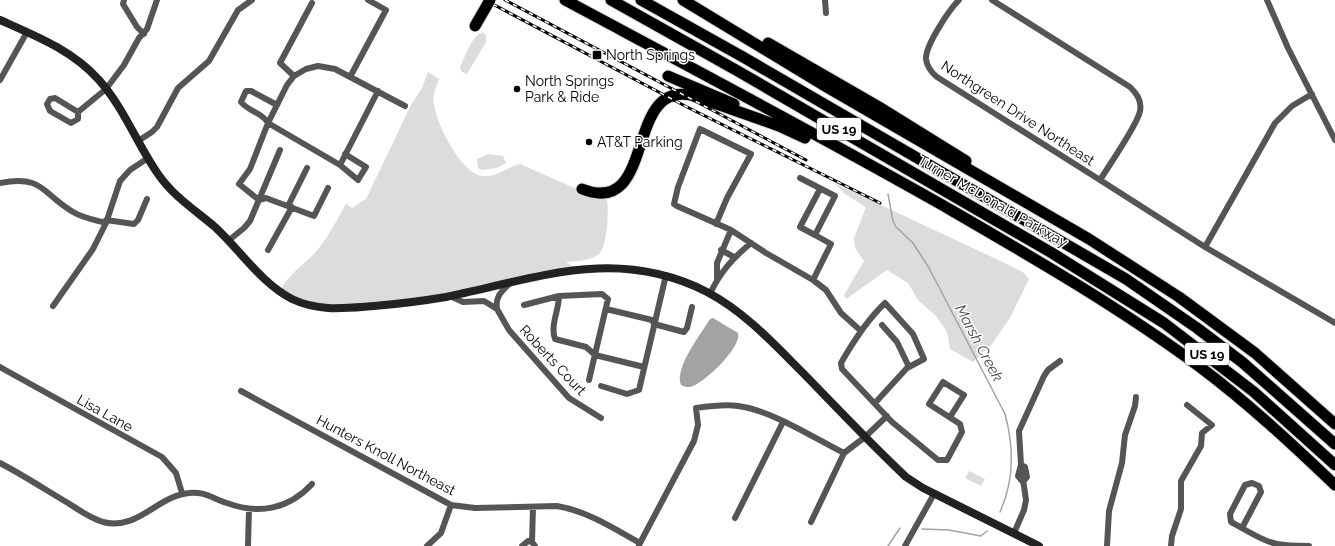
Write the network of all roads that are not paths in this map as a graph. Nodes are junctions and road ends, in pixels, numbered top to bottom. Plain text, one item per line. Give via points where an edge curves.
1 (124, 0) edge
2 (157, 0) edge
3 (252, 0) edge
4 (368, 0) edge
5 (490, 0) edge
6 (565, 0) edge
7 (611, 0) edge
8 (641, 0) edge
9 (684, 0) edge
10 (697, 0) edge
11 (825, 0) edge
12 (958, 0) edge
13 (992, 0) edge
14 (1267, 0) edge
15 (312, 3) dead end
16 (826, 13) dead end
17 (0, 20) edge
18 (475, 26) dead end
19 (27, 32) junction
20 (144, 34) junction
21 (294, 76) junction
22 (668, 76) dead end
23 (350, 77) junction
24 (0, 80) edge
25 (106, 89) junction
26 (378, 91) junction
27 (1312, 94) junction
28 (277, 105) junction
29 (405, 106) dead end
30 (78, 112) junction
31 (268, 123) junction
32 (779, 126) junction
33 (1335, 140) edge
34 (138, 141) junction
35 (280, 150) dead end
36 (346, 154) junction
37 (148, 158) junction
38 (340, 165) junction
39 (307, 168) dead end
40 (800, 178) dead end
41 (1100, 180) junction
42 (0, 183) edge
43 (328, 188) dead end
44 (582, 189) dead end
45 (820, 189) junction
46 (147, 199) dead end
47 (259, 200) junction
48 (290, 207) junction
49 (1043, 212) junction
50 (106, 222) junction
51 (716, 224) junction
52 (731, 230) junction
53 (987, 231) junction
54 (815, 235) junction
55 (228, 241) junction
56 (751, 243) junction
57 (1205, 246) junction
58 (268, 250) dead end
59 (721, 250) junction
60 (734, 258) junction
61 (717, 263) junction
62 (726, 266) junction
63 (666, 275) junction
64 (717, 278) junction
65 (813, 280) junction
66 (511, 282) junction
67 (710, 294) junction
68 (450, 296) junction
69 (559, 296) junction
70 (524, 305) dead end
71 (53, 306) dead end
72 (692, 307) dead end
73 (606, 309) junction
74 (497, 310) junction
75 (1335, 323) edge
76 (654, 324) junction
77 (882, 325) dead end
78 (861, 331) junction
79 (595, 355) junction
80 (1060, 361) dead end
81 (0, 367) edge
82 (644, 367) junction
83 (909, 367) junction
84 (589, 380) dead end
85 (602, 386) dead end
86 (241, 391) dead end
87 (1136, 397) dead end
88 (875, 403) junction
89 (1187, 405) dead end
90 (887, 416) junction
91 (950, 417) junction
92 (601, 418) dead end
93 (783, 422) junction
94 (1335, 424) edge
95 (865, 437) junction
96 (1335, 444) edge
97 (844, 453) junction
98 (0, 463) edge
99 (1335, 465) edge
100 (312, 484) dead end
101 (1335, 485) edge
102 (182, 494) junction
103 (934, 494) junction
104 (451, 505) junction
105 (533, 507) junction
106 (249, 509) junction
107 (735, 518) dead end
108 (811, 522) dead end
109 (1242, 528) junction
110 (1014, 533) junction
111 (534, 544) edge
112 (639, 544) edge
113 (248, 546) edge
114 (427, 546) edge
115 (522, 546) edge
116 (905, 546) edge
117 (1039, 546) edge
118 (1107, 546) edge
119 (1171, 546) edge
120 (1309, 546) edge

1 - 20 street via 123,4
2 - 20 street
3 - 34 street via 238,10 209,61 178,88 157,127
4 - 23 street via 386,10
5 - 18 highway, bridge
6 - 53 highway via 856,157
7 - 99 highway, Turner McDonald Parkway / US 19 via 1052,253 1164,323 1254,392
8 - 96 highway, Turner McDonald Parkway / US 19 via 1126,279 1191,323 1242,362
9 - 49 highway via 825,86
10 - 49 highway via 898,118
11 - 16 street
12 - 41 street, Northgreen Drive Northeast via 928,48 926,60 930,72
13 - 41 street, Northgreen Drive Northeast via 1136,93 1140,104 1139,117
14 - 27 street
15 - 21 street via 280,63
17 - 19 street
19 - 24 street
19 - 25 street via 66,52
20 - 25 street
21 - 23 street via 318,66 335,69
21 - 28 street
22 - 32 highway via 719,96
23 - 26 street
25 - 30 street
25 - 34 street
26 - 29 street
26 - 36 street
27 - 33 street
27 - 57 street via 1292,106 1275,123
28 - 31 street
28 - 31 street via 251,91 246,91 242,102 245,107 265,117
30 - 30 street via 55,98 50,99 47,104 50,111 71,123 78,119
31 - 38 street
31 - 47 street via 250,169 239,184
32 - 44 highway via 694,96 672,94 655,107 632,170 622,184 603,193
32 - 53 highway via 799,134 973,228
34 - 37 street
35 - 47 street
36 - 38 street
36 - 38 street via 366,167 358,180
37 - 50 street via 130,170 120,181
37 - 55 street via 173,192
39 - 48 street
40 - 45 street
41 - 57 street, Northgreen Drive Northeast
42 - 50 street via 16,180 32,182 46,189 74,212
43 - 48 street via 314,216
45 - 54 street via 835,196
45 - 54 street via 800,228
46 - 50 street via 134,224
47 - 48 street via 266,198
47 - 55 street via 250,221
48 - 58 street
49 - 94 highway via 1090,239 1179,297 1255,353
50 - 71 street via 93,249
51 - 51 street via 674,204 700,129 750,154
51 - 52 street
52 - 56 street
52 - 59 street
53 - 101 highway via 1113,306 1190,360 1257,415
54 - 65 street via 832,244
55 - 68 street via 274,287 291,298 310,305 342,308
56 - 60 street
56 - 65 street
57 - 75 street, Northgreen Drive Northeast
59 - 60 street
59 - 61 street
60 - 62 street
61 - 62 street
61 - 64 street
62 - 64 street
63 - 66 street via 608,267 582,268
63 - 67 street
63 - 76 street
64 - 67 street
65 - 78 street via 826,290 841,313
66 - 68 street
66 - 74 street via 497,298
67 - 95 street via 763,332
68 - 74 street via 463,302 484,301
69 - 70 street
69 - 73 street via 602,294 608,299
69 - 79 street via 552,332 555,339 586,347
72 - 76 street via 684,332
73 - 76 street via 652,320
73 - 79 street
74 - 92 street, Roberts Court via 509,330 569,398
76 - 82 street
77 - 83 street via 897,342
78 - 83 street via 886,303 913,334 924,359
78 - 88 street via 841,366
79 - 82 street
79 - 84 street
80 - 110 street via 1044,376 1019,431 1026,500
81 - 102 street, Lisa Lane via 162,457 176,472
82 - 85 street via 639,390 635,392 627,394
83 - 88 street
86 - 104 street, Hunters Knoll Northeast
87 - 118 street via 1109,511
88 - 90 street
89 - 119 street via 1212,425 1202,433 1201,446 1181,482 1181,509
90 - 91 street via 924,450 943,462 950,456 962,432 960,424
90 - 95 street
91 - 91 street via 929,404 943,382 964,395
93 - 97 street
93 - 107 street
93 - 112 street via 751,408 696,408 698,425 694,441
95 - 97 street
95 - 103 street via 906,477
97 - 108 street
98 - 102 street via 90,517 109,523 132,521 167,499
100 - 106 street via 284,505
102 - 106 street via 204,494
103 - 110 street
103 - 116 street
104 - 105 street, Hunters Knoll Northeast via 474,508
104 - 114 street via 441,533
105 - 111 street
105 - 112 street, Hunters Knoll Northeast via 557,506 578,511
106 - 113 street
109 - 109 street via 1231,522 1230,514 1245,485 1252,483 1259,486 1261,492
109 - 120 street via 1275,544
110 - 117 street
111 - 115 street via 526,542

